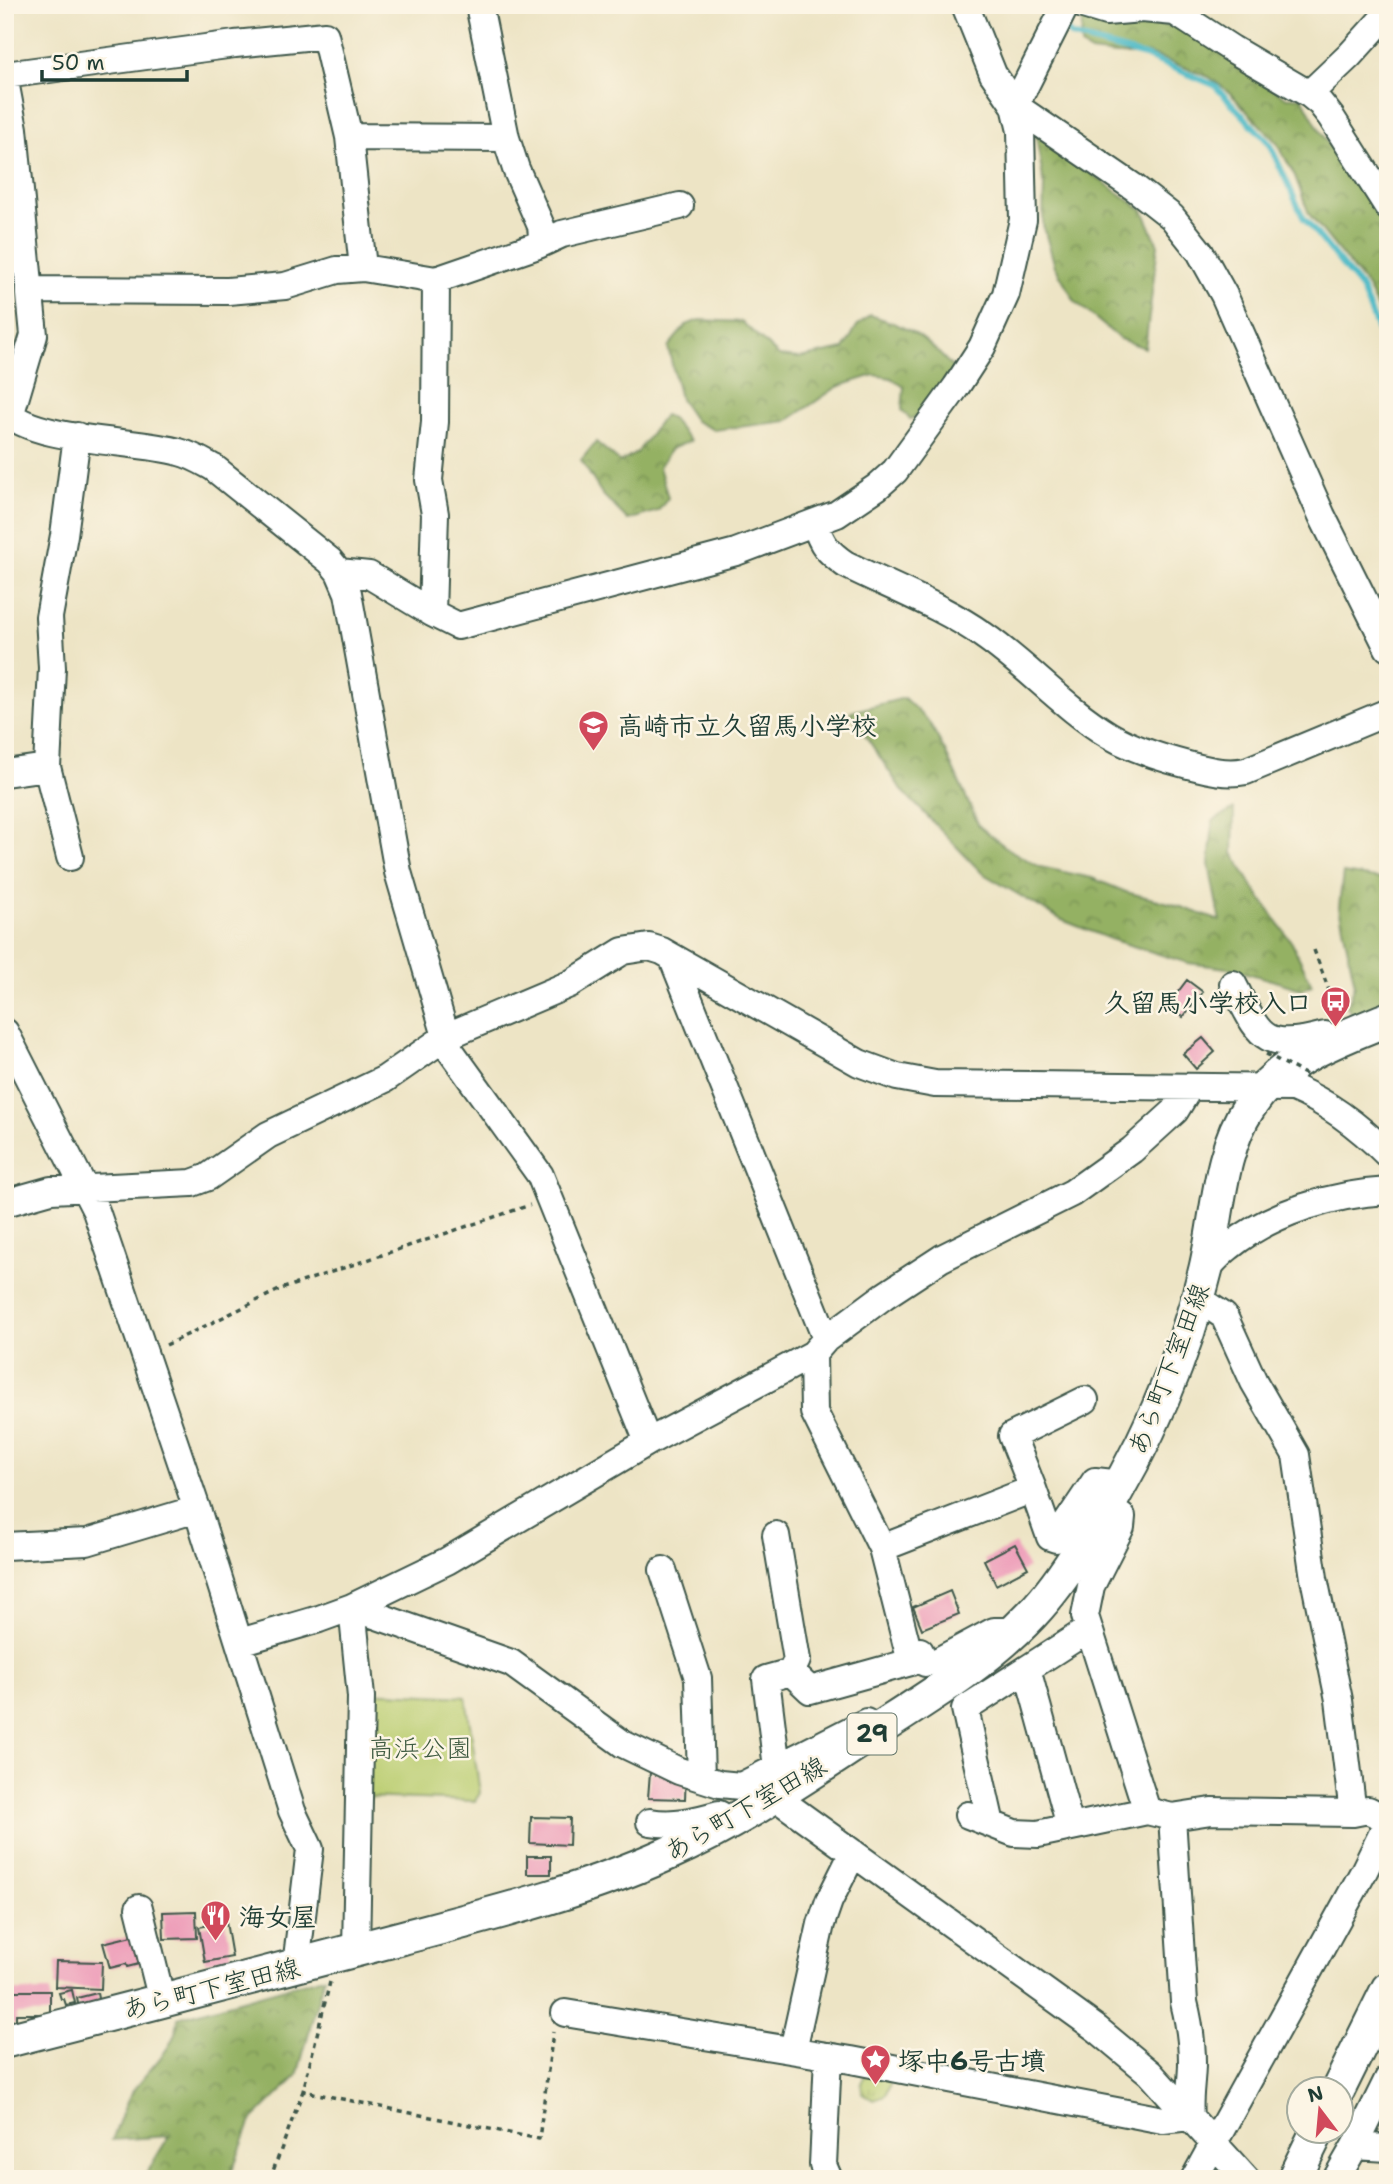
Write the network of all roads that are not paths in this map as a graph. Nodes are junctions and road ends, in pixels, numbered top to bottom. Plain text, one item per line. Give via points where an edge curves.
1 (479, 5) edge
2 (965, 5) edge
3 (1066, 5) edge
4 (1083, 5) edge
5 (1388, 13) edge
6 (5, 75) edge
7 (5, 81) edge
8 (1308, 94) junction
9 (1014, 106) junction
10 (349, 137) junction
11 (506, 138) junction
12 (680, 206) dead end
13 (1388, 206) edge
14 (538, 245) junction
15 (363, 268) junction
16 (436, 280) junction
17 (31, 290) junction
18 (7, 414) edge
19 (77, 436) junction
20 (815, 524) junction
21 (339, 572) junction
22 (432, 613) junction
23 (1388, 648) edge
24 (1388, 712) edge
25 (47, 767) junction
26 (5, 773) edge
27 (70, 857) dead end
28 (672, 957) junction
29 (1233, 984) dead end
30 (1388, 1019) edge
31 (5, 1032) edge
32 (447, 1036) junction
33 (1342, 1038) junction
34 (1189, 1088) junction
35 (1263, 1088) junction
36 (1388, 1155) edge
37 (87, 1190) junction
38 (1388, 1191) edge
39 (5, 1203) edge
40 (1201, 1284) junction
41 (819, 1346) junction
42 (1085, 1400) dead end
43 (648, 1442) junction
44 (1033, 1489) junction
45 (1114, 1495) junction
46 (197, 1509) junction
47 (776, 1535) dead end
48 (5, 1546) edge
49 (882, 1548) junction
50 (663, 1570) dead end
51 (352, 1607) junction
52 (1087, 1622) junction
53 (1007, 1637) junction
54 (240, 1642) junction
55 (920, 1651) dead end
56 (1027, 1669) junction
57 (791, 1672) junction
58 (701, 1778) junction
59 (775, 1782) junction
60 (1353, 1813) junction
61 (1159, 1814) junction
62 (1388, 1821) edge
63 (650, 1822) dead end
64 (730, 1822) junction
65 (1070, 1826) junction
66 (853, 1853) junction
67 (139, 1908) dead end
68 (346, 1953) junction
69 (296, 1966) junction
70 (1388, 1989) edge
71 (162, 2001) junction
72 (565, 2013) road end
73 (5, 2041) edge
74 (793, 2050) junction
75 (828, 2056) junction
76 (1345, 2076) edge
77 (1388, 2079) edge
78 (1190, 2117) junction
79 (1310, 2146) edge
80 (1356, 2146) junction
81 (1388, 2148) edge
82 (1230, 2161) edge
83 (829, 2179) edge
84 (1194, 2179) edge
85 (1294, 2179) edge
86 (1336, 2179) edge

1 - 11 street
2 - 9 street via 993,74
3 - 9 street
4 - 8 street via 1107,12 1175,12
5 - 8 street
6 - 10 street via 325,35
7 - 17 street
8 - 13 street via 1331,117
9 - 20 street via 1021,131 1023,220 996,320 956,387 895,471 858,501
9 - 23 street via 1172,217 1200,252
10 - 11 street
10 - 15 street
11 - 14 street via 541,226
12 - 14 street via 562,234
14 - 16 street
15 - 16 street
15 - 17 street via 337,270 285,286 228,291
16 - 22 street via 435,422 429,480 435,514
17 - 18 street via 34,335
18 - 19 street via 39,429
19 - 21 street via 155,446 202,461 319,550
19 - 25 street via 50,617
20 - 22 street via 736,552 458,626
20 - 24 street via 821,542 845,564 952,615 1109,735 1170,760 1221,773 1246,771
21 - 22 street via 369,575
21 - 32 street via 351,606 398,872
25 - 26 street
25 - 27 street
28 - 32 street via 649,947 623,951 570,984
28 - 34 street via 859,1063 897,1077 935,1083
28 - 41 street
29 - 33 street via 1257,1030 1267,1039
30 - 33 main road, あら町下室田線 / 29
31 - 37 street
32 - 37 street via 385,1079 268,1135 208,1177 192,1183
32 - 43 street via 450,1050 540,1175
33 - 35 main road, あら町下室田線 / 29 via 1297,1060
34 - 35 street
34 - 41 street via 1175,1111 1132,1150 1072,1193 942,1258
35 - 36 street via 1293,1088 1315,1098
35 - 40 main road, あら町下室田線 / 29 via 1247,1109 1233,1142
37 - 39 street via 51,1191
37 - 46 street
38 - 40 street via 1356,1193 1310,1205 1263,1224 1229,1247
40 - 45 main road, あら町下室田線 / 29 via 1153,1422
40 - 60 street via 1224,1316 1254,1382 1296,1455 1314,1578 1339,1700
41 - 43 street
41 - 49 street via 814,1412
42 - 44 street via 1012,1436
43 - 51 street via 447,1561
44 - 45 street via 1050,1537 1056,1539 1095,1481
44 - 49 street
45 - 52 street via 1121,1527 1091,1586
45 - 53 main road, あら町下室田線 / 29 via 1062,1577
46 - 48 street via 87,1542
46 - 54 street
47 - 57 street via 797,1660
49 - 57 street via 911,1662 810,1690
50 - 58 street via 698,1678
51 - 54 street
51 - 58 street via 511,1662 623,1744
51 - 68 street via 361,1697
52 - 53 street via 1018,1658
52 - 56 street
52 - 61 street
53 - 55 street via 993,1631 938,1661 925,1663
53 - 59 main road, あら町下室田線 / 29 via 879,1729
54 - 69 street via 292,1811 310,1849
56 - 65 street
56 - 65 street via 965,1709 980,1820 1014,1833 1038,1834
57 - 59 street via 766,1679
58 - 59 street via 741,1786
59 - 64 main road, あら町下室田線 / 29
59 - 66 street
60 - 61 street
60 - 62 street via 1368,1810
61 - 65 street
61 - 78 street via 1190,2027
62 - 82 street
63 - 64 street via 667,1825 719,1814
64 - 68 main road, あら町下室田線 / 29 via 668,1854 561,1895
66 - 74 street via 821,1924
66 - 78 street via 1097,2029 1150,2073
67 - 71 street
68 - 69 main road, あら町下室田線 / 29
69 - 71 main road, あら町下室田線 / 29
70 - 76 main road
71 - 73 main road, あら町下室田線 / 29
72 - 74 street
74 - 75 street
75 - 78 street via 1163,2120
75 - 83 street via 823,2165
77 - 80 street
78 - 82 street
79 - 85 main road
80 - 81 street
80 - 86 street
82 - 84 street

